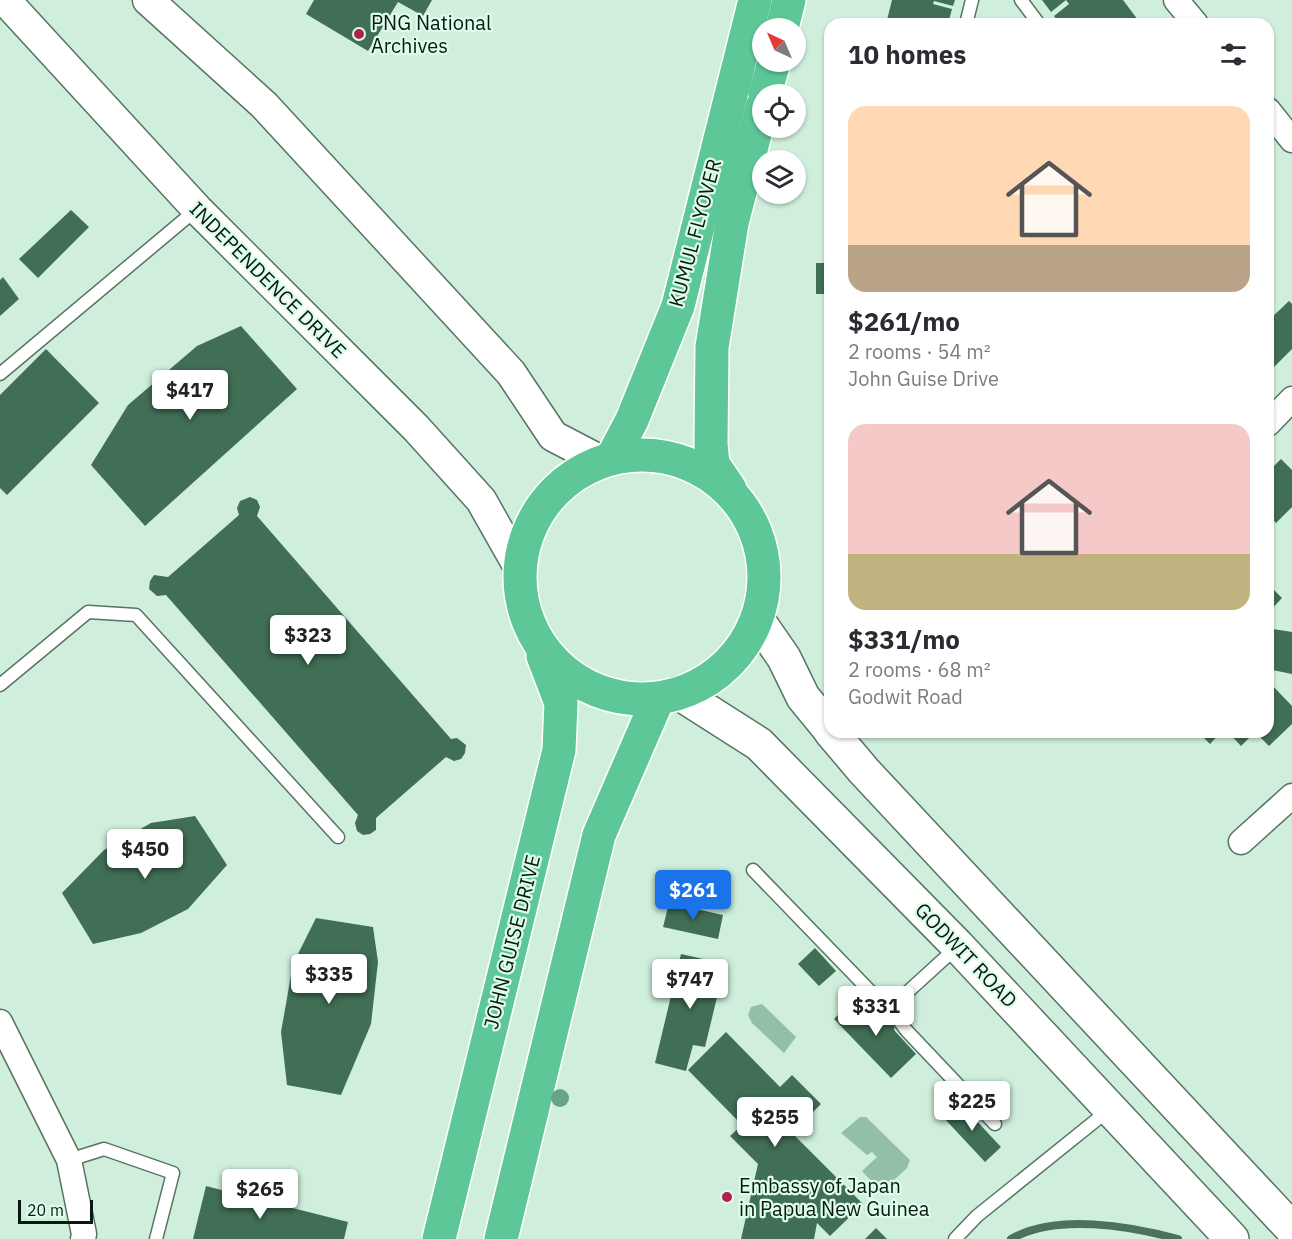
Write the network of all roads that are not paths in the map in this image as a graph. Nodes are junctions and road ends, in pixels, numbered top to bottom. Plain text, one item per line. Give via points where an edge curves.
1 (5, 0) edge
2 (148, 0) edge
3 (755, 0) edge
4 (789, 0) edge
5 (972, 0) edge
6 (1021, 0) edge
7 (784, 18) edge
8 (968, 18) edge
9 (1035, 18) edge
10 (1274, 118) edge
11 (754, 138) edge
12 (1292, 140) edge
13 (197, 209) junction
14 (0, 374) edge
15 (1292, 399) edge
16 (1274, 418) edge
17 (606, 459) junction
18 (751, 520) junction
19 (519, 567) junction
20 (757, 619) junction
21 (539, 646) junction
22 (0, 685) edge
23 (669, 696) junction
24 (824, 724) edge
25 (836, 738) edge
26 (1288, 807) edge
27 (338, 837) dead end
28 (1241, 842) dead end
29 (753, 870) dead end
30 (958, 946) junction
31 (890, 1008) junction
32 (0, 1022) edge
33 (1112, 1108) junction
34 (995, 1124) dead end
35 (69, 1160) junction
36 (1292, 1228) edge
37 (83, 1239) edge
38 (156, 1239) edge
39 (439, 1239) edge
40 (501, 1239) edge
41 (955, 1239) edge
42 (1232, 1239) edge

1 - 13 street, INDEPENDENCE DRIVE
2 - 17 street via 264,105 510,373 553,436
3 - 17 highway, KUMUL FLYOVER via 678,306 632,420
4 - 7 highway
5 - 8 lane
6 - 9 lane
10 - 12 street
11 - 18 highway, KUMUL FLYOVER via 732,223 712,347 711,444 713,464
13 - 14 lane
13 - 19 street, INDEPENDENCE DRIVE via 416,428 481,500
15 - 16 street
17 - 18 highway via 644,454 677,459 707,472 732,493
17 - 19 highway, JOHN GUISE DRIVE via 570,477 545,502 527,532
18 - 20 highway via 765,568
19 - 21 highway, JOHN GUISE DRIVE via 522,608
20 - 23 highway via 742,648 720,671
20 - 24 main road via 784,658 802,697
21 - 23 highway via 562,671 591,690 624,699
21 - 39 highway, JOHN GUISE DRIVE via 561,703 559,750
22 - 27 lane via 87,612 136,615
23 - 30 main road, GODWIT ROAD via 759,744
23 - 40 highway via 599,835
25 - 36 main road
26 - 28 street
29 - 31 lane
30 - 31 lane
30 - 33 main road, GODWIT ROAD
31 - 34 lane
32 - 35 street
33 - 41 lane via 1003,1194
33 - 42 main road, GODWIT ROAD
35 - 37 street
35 - 38 lane via 104,1149 172,1173

